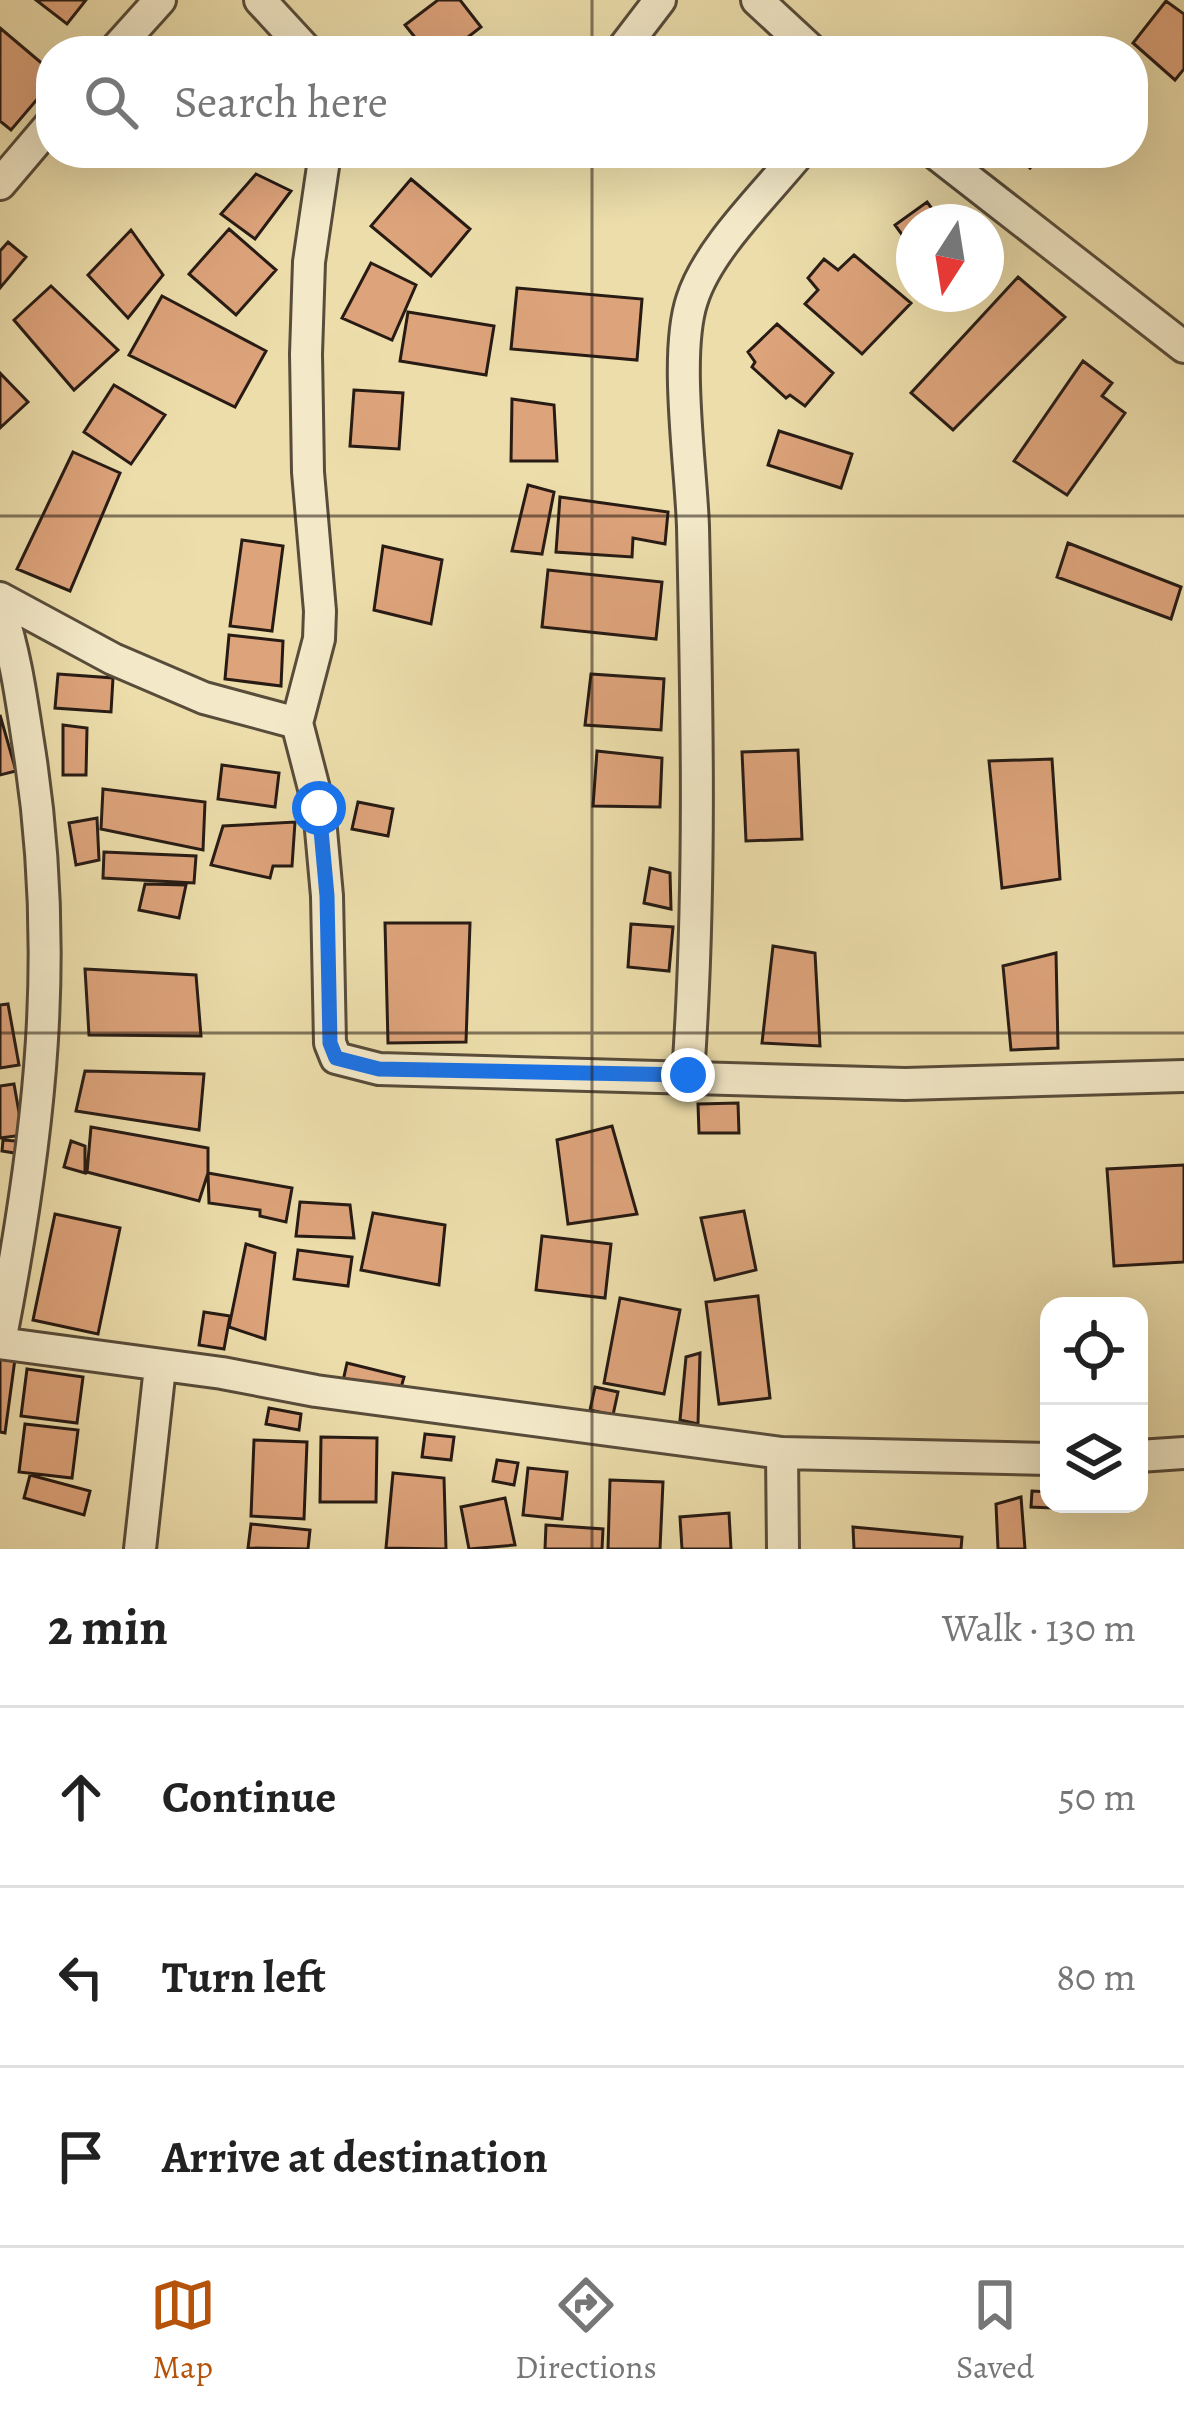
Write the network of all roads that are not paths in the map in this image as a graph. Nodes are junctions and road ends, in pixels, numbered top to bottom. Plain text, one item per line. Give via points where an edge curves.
1 (160, 0) edge
2 (260, 0) edge
3 (660, 0) edge
4 (757, 0) edge
5 (127, 36) edge
6 (293, 36) edge
7 (632, 36) edge
8 (796, 36) edge
9 (36, 142) edge
10 (324, 168) edge
11 (787, 168) edge
12 (953, 168) edge
13 (0, 184) edge
14 (1184, 346) edge
15 (0, 603) edge
16 (297, 723) junction
17 (688, 1075) junction
18 (1184, 1076) edge
19 (0, 1343) edge
20 (160, 1367) junction
21 (782, 1453) junction
22 (1184, 1453) edge
23 (1148, 1455) edge
24 (1040, 1459) edge
25 (140, 1549) edge
26 (783, 1549) edge

1 - 5 street
2 - 6 street
3 - 7 street
4 - 8 street
9 - 13 street
10 - 16 street via 309,262 307,354 319,639
11 - 17 street via 712,260 683,339 698,761
12 - 14 street
15 - 16 street via 204,698
15 - 19 street via 40,812 47,941 29,1192
16 - 17 street via 319,808 336,1058 379,1069
17 - 18 street via 905,1084
19 - 20 street
20 - 21 street
20 - 25 street
21 - 24 street
21 - 26 street
22 - 23 street

